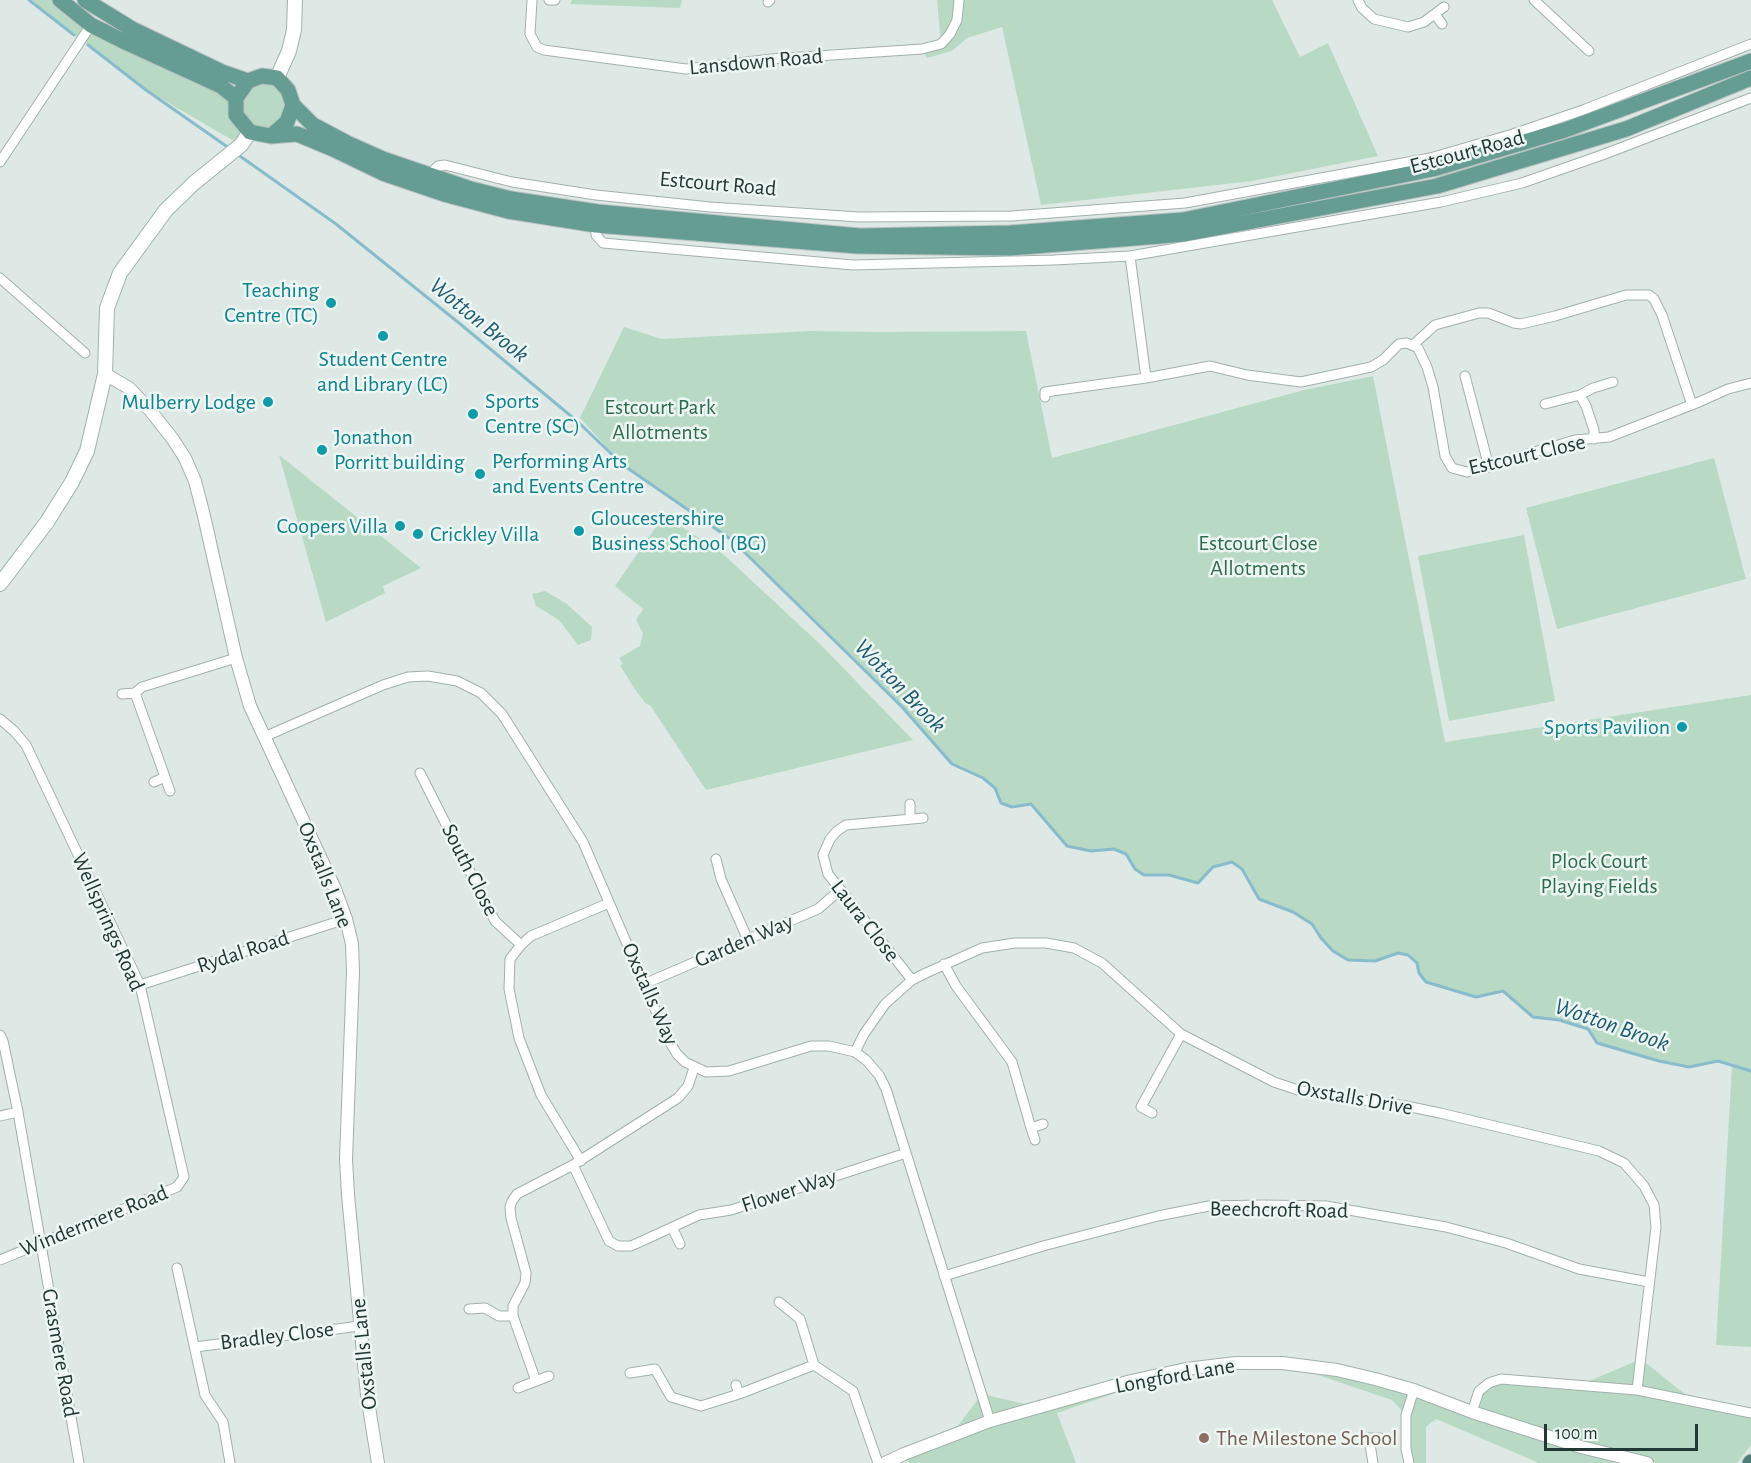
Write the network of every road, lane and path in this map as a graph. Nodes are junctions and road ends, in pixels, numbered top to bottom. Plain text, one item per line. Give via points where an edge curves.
1 (60, 0) edge
2 (85, 0) edge
3 (295, 0) edge
4 (532, 0) edge
5 (549, 0) edge
6 (555, 0) edge
7 (959, 0) edge
8 (1358, 0) edge
9 (1534, 0) edge
10 (104, 6) edge
11 (1443, 7) dead end
12 (1434, 14) junction
13 (1442, 24) dead end
14 (91, 25) junction
15 (1751, 44) edge
16 (1589, 51) dead end
17 (1751, 62) edge
18 (277, 78) junction
19 (1751, 78) edge
20 (248, 81) junction
21 (236, 98) junction
22 (1751, 98) edge
23 (293, 105) junction
24 (271, 136) junction
25 (246, 139) junction
26 (1514, 140) junction
27 (0, 162) edge
28 (428, 176) junction
29 (1011, 216) junction
30 (1010, 233) junction
31 (1185, 241) junction
32 (1053, 253) junction
33 (1130, 256) junction
34 (0, 278) edge
35 (1413, 345) junction
36 (85, 353) dead end
37 (105, 374) junction
38 (1466, 376) dead end
39 (1146, 378) junction
40 (1612, 382) dead end
41 (1751, 383) edge
42 (1045, 392) dead end
43 (1580, 395) junction
44 (1545, 404) dead end
45 (1692, 405) junction
46 (1594, 439) junction
47 (1489, 467) junction
48 (0, 584) edge
49 (236, 658) junction
50 (135, 693) junction
51 (122, 694) dead end
52 (0, 719) edge
53 (264, 737) junction
54 (420, 774) dead end
55 (165, 777) junction
56 (154, 782) dead end
57 (437, 783) dead end
58 (428, 788) junction
59 (170, 791) dead end
60 (910, 804) dead end
61 (922, 818) dead end
62 (910, 819) junction
63 (716, 859) dead end
64 (840, 890) junction
65 (609, 903) junction
66 (346, 919) junction
67 (748, 940) junction
68 (521, 945) junction
69 (944, 964) junction
70 (912, 980) junction
71 (644, 984) junction
72 (140, 985) junction
73 (1181, 1034) junction
74 (0, 1035) edge
75 (855, 1052) junction
76 (694, 1068) junction
77 (18, 1112) junction
78 (1152, 1113) dead end
79 (0, 1116) edge
80 (1043, 1124) dead end
81 (1031, 1128) junction
82 (1035, 1140) dead end
83 (906, 1153) junction
84 (577, 1163) junction
85 (184, 1177) joint
86 (672, 1227) junction
87 (41, 1243) junction
88 (680, 1244) dead end
89 (0, 1260) edge
90 (177, 1268) dead end
91 (192, 1276) dead end
92 (944, 1276) junction
93 (181, 1280) junction
94 (1649, 1282) junction
95 (779, 1302) dead end
96 (468, 1308) dead end
97 (513, 1316) junction
98 (360, 1326) junction
99 (195, 1347) junction
100 (664, 1362) dead end
101 (814, 1365) junction
102 (655, 1369) junction
103 (630, 1373) dead end
104 (549, 1376) dead end
105 (536, 1381) junction
106 (518, 1388) dead end
107 (1414, 1390) junction
108 (1636, 1390) junction
109 (1472, 1412) junction
110 (1751, 1413) edge
111 (990, 1422) junction
112 (1359, 1439) dead end
113 (79, 1463) edge
114 (230, 1463) edge
115 (378, 1463) edge
116 (878, 1463) edge
117 (885, 1463) edge
118 (1373, 1463) edge
119 (1409, 1463) edge
120 (1647, 1463) edge

1 - 14 main road
2 - 10 main road
3 - 18 main road via 294,30
4 - 7 street, Lansdown Road via 530,34 544,51 686,69 922,49 941,44 951,34
5 - 6 street
8 - 12 street via 1374,19 1408,27
9 - 16 street
10 - 20 main road via 132,29
11 - 12 street
12 - 13 street
14 - 21 main road via 221,86
14 - 27 street
15 - 26 street, Estcourt Road
17 - 26 main road, Estcourt Road via 1608,115
18 - 20 main road via 262,76
18 - 23 main road via 288,90
19 - 31 main road, Estcourt Road via 1626,129 1437,186
20 - 21 main road
21 - 25 main road via 236,114
22 - 31 street, Estcourt Road via 1522,183 1440,202
23 - 24 main road via 287,122
23 - 28 main road, Estcourt Road via 313,125 347,143
24 - 25 main road
24 - 32 main road, Estcourt Road via 297,134 385,174 444,194 508,211 596,225 857,246 1010,248
25 - 37 main road via 166,210 120,273 107,308
26 - 29 street, Estcourt Road via 1185,203
26 - 30 main road, Estcourt Road via 1433,169 1183,220
28 - 29 street, Estcourt Road via 438,166 446,165 533,185 710,207 859,217
28 - 30 main road, Estcourt Road via 511,199 598,212 860,236
29 - 30 street
31 - 32 main road, Estcourt Road
31 - 33 street, Estcourt Road
32 - 33 street, Estcourt Road
33 - 39 street
34 - 36 street
35 - 39 street via 1399,344 1371,367 1301,382 1210,366
35 - 45 street via 1435,325 1479,313 1521,324 1626,295 1649,295 1662,315
35 - 47 street, Estcourt Close via 1422,354 1433,387 1448,463 1467,472
37 - 48 main road via 87,451 72,482
37 - 49 street, Oxstalls Lane via 129,388 185,458 204,516
38 - 47 street
39 - 42 street
40 - 43 street
41 - 45 street, Estcourt Close
43 - 44 street
43 - 46 street
45 - 46 street, Estcourt Close
46 - 47 street, Estcourt Close via 1575,440
49 - 50 street via 142,687
49 - 53 street, Oxstalls Lane
50 - 51 street
50 - 55 street
52 - 72 street, Wellsprings Road via 26,745
53 - 65 street, Oxstalls Way via 408,677 457,681 481,693 501,714 584,842
53 - 66 street, Oxstalls Lane
54 - 58 street, South Close
55 - 56 street
55 - 59 street
57 - 58 street
58 - 68 street, South Close via 495,921
60 - 62 street
61 - 62 street, Laura Close
62 - 64 street, Laura Close via 846,825 837,831 823,855 828,874
63 - 67 street
64 - 67 street, Garden Way via 818,909
64 - 70 street, Laura Close
65 - 68 street via 531,936
65 - 71 street, Oxstalls Way
66 - 72 street, Rydal Road
66 - 98 street, Oxstalls Lane via 353,971 346,1168
67 - 71 street, Garden Way
68 - 84 street via 510,959 509,989 519,1038 541,1095
69 - 70 street, Oxstalls Drive
69 - 73 street, Oxstalls Drive via 982,948 1015,943 1074,948 1102,963
69 - 81 street via 1012,1062
70 - 75 street, Oxstalls Drive via 885,1004
71 - 76 street, Oxstalls Way via 668,1039 677,1054
72 - 85 street, Wellsprings Road
73 - 78 street via 1141,1107
73 - 94 street, Oxstalls Drive via 1274,1082 1301,1091 1440,1113 1599,1151 1624,1163 1654,1205 1656,1227
74 - 77 street, Grasmere Road
75 - 76 street, Oxstalls Way via 811,1046 729,1071
75 - 83 street via 873,1068 886,1089
76 - 84 street via 688,1086 678,1098
77 - 79 street
77 - 87 street, Grasmere Road
80 - 81 street
81 - 82 street
83 - 86 street, Flower Way via 730,1210 699,1215
83 - 92 street
84 - 86 street, Flower Way via 609,1240 618,1246 631,1246
84 - 97 street via 517,1194 510,1204 526,1273
85 - 87 street, Windermere Road via 177,1186
86 - 88 street
87 - 89 street, Windermere Road
87 - 113 street, Grasmere Road
90 - 93 street, Bradley Close
91 - 93 street
92 - 94 street, Beechcroft Road via 1158,1216 1209,1206 1262,1205 1326,1206 1446,1227 1579,1269
92 - 111 street
93 - 99 street, Bradley Close
94 - 108 street, Oxstalls Drive
95 - 101 street via 800,1319
96 - 97 street
97 - 105 street
98 - 99 street, Bradley Close
98 - 115 street, Oxstalls Lane
99 - 114 street, Bradley Close via 205,1395 223,1422
100 - 102 street
101 - 102 street via 701,1406 668,1400
101 - 116 street via 853,1391
102 - 103 street
104 - 105 street
105 - 106 street
107 - 109 street, Longford Lane
107 - 111 street, Longford Lane via 1336,1370 1282,1362 1236,1363 1131,1381
107 - 119 street via 1406,1415
108 - 109 street via 1501,1379 1479,1392
108 - 110 street
109 - 120 street, Longford Lane via 1581,1447
111 - 117 street, Longford Lane
112 - 118 street via 1375,1438

